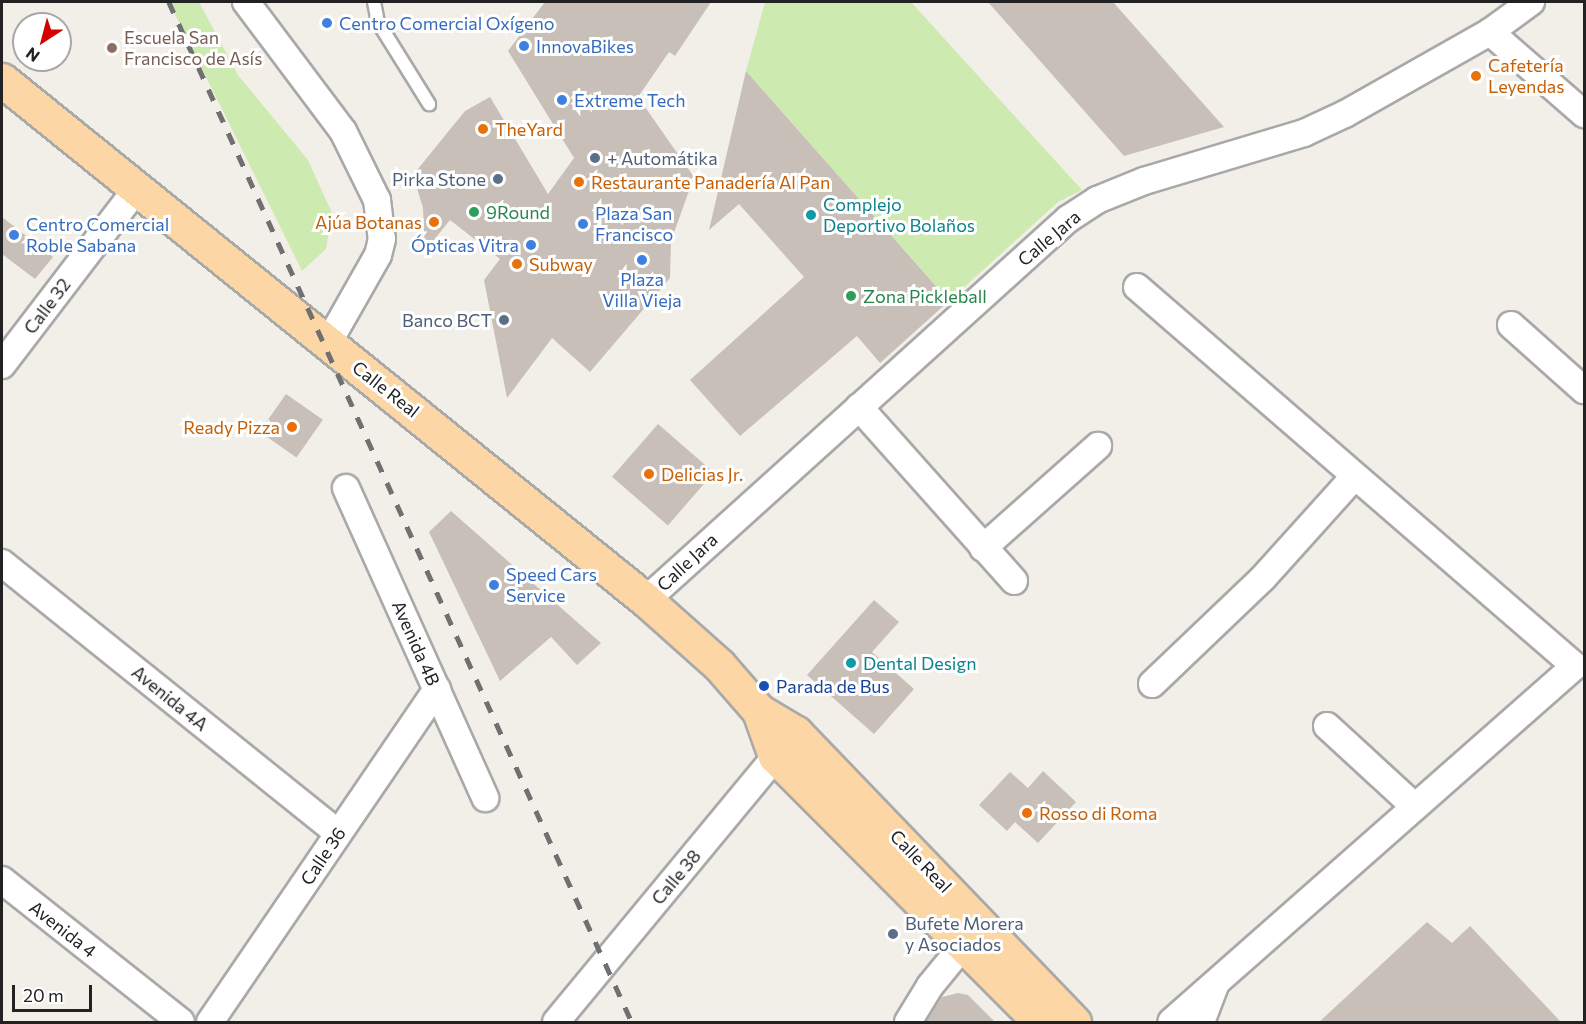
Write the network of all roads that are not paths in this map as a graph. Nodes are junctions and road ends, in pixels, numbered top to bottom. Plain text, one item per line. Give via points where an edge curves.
1 (246, 2) edge
2 (374, 2) edge
3 (1531, 2) edge
4 (1490, 32) junction
5 (2, 80) edge
6 (429, 104) dead end
7 (1584, 114) edge
8 (135, 190) junction
9 (1137, 287) dead end
10 (1511, 325) dead end
11 (328, 343) junction
12 (2, 365) edge
13 (1584, 390) edge
14 (859, 407) junction
15 (1098, 446) dead end
16 (1353, 478) junction
17 (346, 488) dead end
18 (983, 548) junction
19 (2, 563) edge
20 (1014, 581) dead end
21 (646, 600) junction
22 (1152, 684) dead end
23 (436, 689) junction
24 (1327, 726) dead end
25 (785, 744) junction
26 (485, 798) dead end
27 (1414, 806) junction
28 (338, 833) junction
29 (2, 880) edge
30 (973, 933) junction
31 (1217, 980) junction
32 (181, 1023) edge
33 (210, 1023) edge
34 (556, 1023) edge
35 (908, 1023) edge
36 (1040, 1023) edge
37 (1074, 1023) edge
38 (1171, 1023) edge
39 (1201, 1023) edge

1 - 11 street via 343,131 365,168 379,209 382,239 378,255
2 - 6 lane via 378,22
3 - 4 street, Calle Jara
4 - 7 street
4 - 14 street, Calle Jara via 1304,133 1097,200 1068,219
5 - 8 main road, Calle Real
8 - 11 main road, Calle Real
8 - 12 street, Calle 32
9 - 16 street
10 - 13 street
11 - 21 main road, Calle Real
14 - 18 street
14 - 21 street, Calle Jara
15 - 18 street
16 - 22 street via 1263,578
16 - 27 street via 1575,666
17 - 23 street, Avenida 4B
18 - 20 street
19 - 28 street, Avenida 4A
21 - 25 main road, Calle Real via 719,665
23 - 26 street, Avenida 4B
23 - 28 street, Calle 36
24 - 27 street
25 - 30 main road, Calle Real
25 - 34 street, Calle 38
27 - 31 street
28 - 33 street, Calle 36
29 - 32 street, Avenida 4
30 - 35 street via 930,986
30 - 36 main road, Calle Real
30 - 37 main road, Calle Real
31 - 38 street
31 - 39 street

